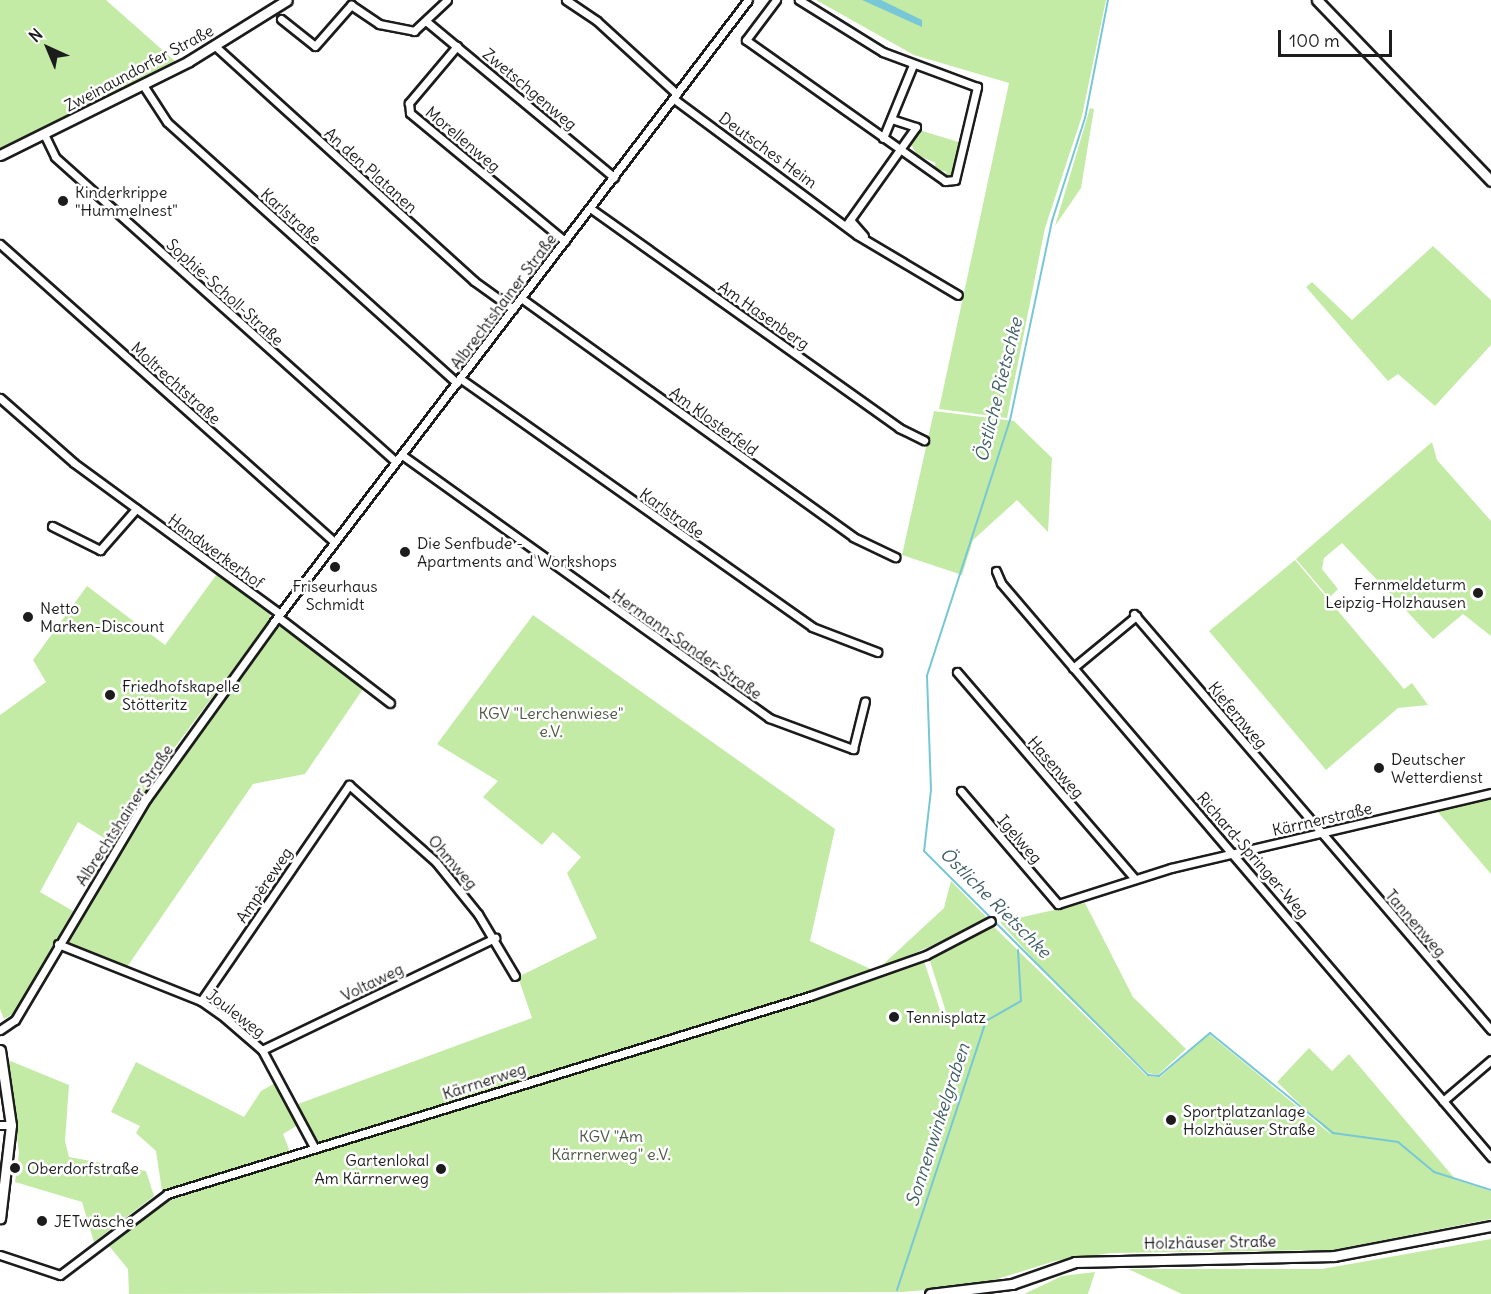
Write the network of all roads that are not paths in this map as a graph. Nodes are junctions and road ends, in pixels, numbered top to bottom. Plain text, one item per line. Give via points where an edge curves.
1 (287, 0) edge
2 (447, 0) edge
3 (566, 0) edge
4 (748, 0) edge
5 (776, 0) edge
6 (799, 0) edge
7 (1317, 0) edge
8 (281, 19) dead end
9 (428, 22) junction
10 (215, 46) junction
11 (457, 46) junction
12 (913, 65) junction
13 (143, 85) junction
14 (676, 96) junction
15 (891, 119) junction
16 (44, 134) junction
17 (883, 138) junction
18 (901, 150) junction
19 (0, 155) edge
20 (614, 177) junction
21 (1491, 181) edge
22 (590, 208) junction
23 (848, 222) junction
24 (565, 241) junction
25 (0, 244) edge
26 (958, 295) dead end
27 (521, 298) junction
28 (513, 309) junction
29 (459, 381) junction
30 (0, 398) edge
31 (924, 440) dead end
32 (402, 455) junction
33 (396, 462) junction
34 (136, 509) junction
35 (52, 526) dead end
36 (335, 542) junction
37 (895, 557) dead end
38 (996, 571) dead end
39 (279, 615) junction
40 (877, 652) dead end
41 (1073, 668) junction
42 (957, 672) dead end
43 (865, 700) dead end
44 (390, 703) dead end
45 (349, 784) joint
46 (961, 791) dead end
47 (1491, 793) edge
48 (1321, 832) junction
49 (1233, 853) junction
50 (1135, 879) junction
51 (1058, 904) joint
52 (991, 921) dead end
53 (495, 938) junction
54 (58, 944) junction
55 (514, 976) dead end
56 (201, 1001) junction
57 (0, 1030) edge
58 (1491, 1030) edge
59 (0, 1050) edge
60 (262, 1050) junction
61 (1491, 1060) edge
62 (1443, 1101) junction
63 (0, 1125) edge
64 (11, 1125) junction
65 (314, 1147) junction
66 (1491, 1157) edge
67 (0, 1218) edge
68 (1491, 1226) edge
69 (0, 1255) edge
70 (930, 1294) edge

1 - 10 main road, Zweinaundorfer Straße
2 - 9 street
3 - 14 street, Deutsches Heim via 597,21
4 - 14 street, Albrechtshainer Straße
5 - 17 street via 746,40
6 - 12 street via 851,36
7 - 21 main road
8 - 9 street via 315,46 353,5 376,22 399,28 417,31
9 - 11 street, Zwetschgenweg
10 - 13 main road, Zweinaundorfer Straße
10 - 28 street, An den Platanen via 474,281
11 - 20 street, Zwetschgenweg
11 - 24 street, Morellenweg via 410,103 410,113
12 - 15 street
12 - 18 street via 977,87 955,180 945,181
13 - 16 main road, Zweinaundorfer Straße
13 - 29 street, Karlstraße via 166,122
14 - 20 street, Albrechtshainer Straße
14 - 23 street, Deutsches Heim
15 - 17 street
15 - 18 street via 916,127
16 - 19 main road, Zweinaundorfer Straße
16 - 33 street, Sophie-Scholl-Straße via 55,157
17 - 18 street
18 - 23 street
20 - 22 street, Albrechtshainer Straße
22 - 24 street, Albrechtshainer Straße
22 - 31 street, Am Hasenberg via 899,428
23 - 26 street, Deutsches Heim via 934,285
24 - 27 street, Albrechtshainer Straße
25 - 36 street, Moltrechtstraße
27 - 28 street, Albrechtshainer Straße
27 - 37 street, Am Klosterfeld via 853,537
28 - 29 street, Albrechtshainer Straße
29 - 32 street, Albrechtshainer Straße
29 - 40 street, Karlstraße via 812,627
30 - 34 street, Handwerkerhof
32 - 33 street, Albrechtshainer Straße
32 - 43 street, Hermann-Sander-Straße via 769,718 853,749
33 - 36 street, Albrechtshainer Straße
34 - 35 street via 100,550
34 - 39 street, Handwerkerhof
36 - 39 street, Albrechtshainer Straße
38 - 41 street, Richard-Springer-Weg
39 - 44 street
39 - 54 street, Albrechtshainer Straße via 147,798
41 - 48 street, Kiefernweg via 1135,615
41 - 49 street, Richard-Springer-Weg
42 - 50 street, Hasenweg
45 - 53 street, Ohmweg via 414,838
45 - 56 street, Ampèreweg
46 - 51 street, Igelweg
47 - 48 street, Kärrnerstraße
48 - 49 street, Kärrnerstraße
48 - 58 street, Tannenweg
49 - 50 street, Kärrnerstraße
49 - 62 street, Richard-Springer-Weg
50 - 51 street, Kärrnerstraße
52 - 65 street, Kärrnerweg via 926,955 810,996
53 - 55 street, Ohmweg
53 - 60 street, Voltaweg
54 - 56 street, Jouleweg
54 - 57 street, Albrechtshainer Straße via 15,1020
56 - 60 street, Jouleweg
59 - 64 main road
60 - 65 street, Jouleweg
61 - 62 street
62 - 66 street, Richard-Springer-Weg
63 - 64 street
64 - 67 main road
65 - 69 street, Kärrnerweg via 167,1194 60,1275
68 - 70 main road, Holzhäuser Straße via 1334,1256 1075,1262 1012,1284

